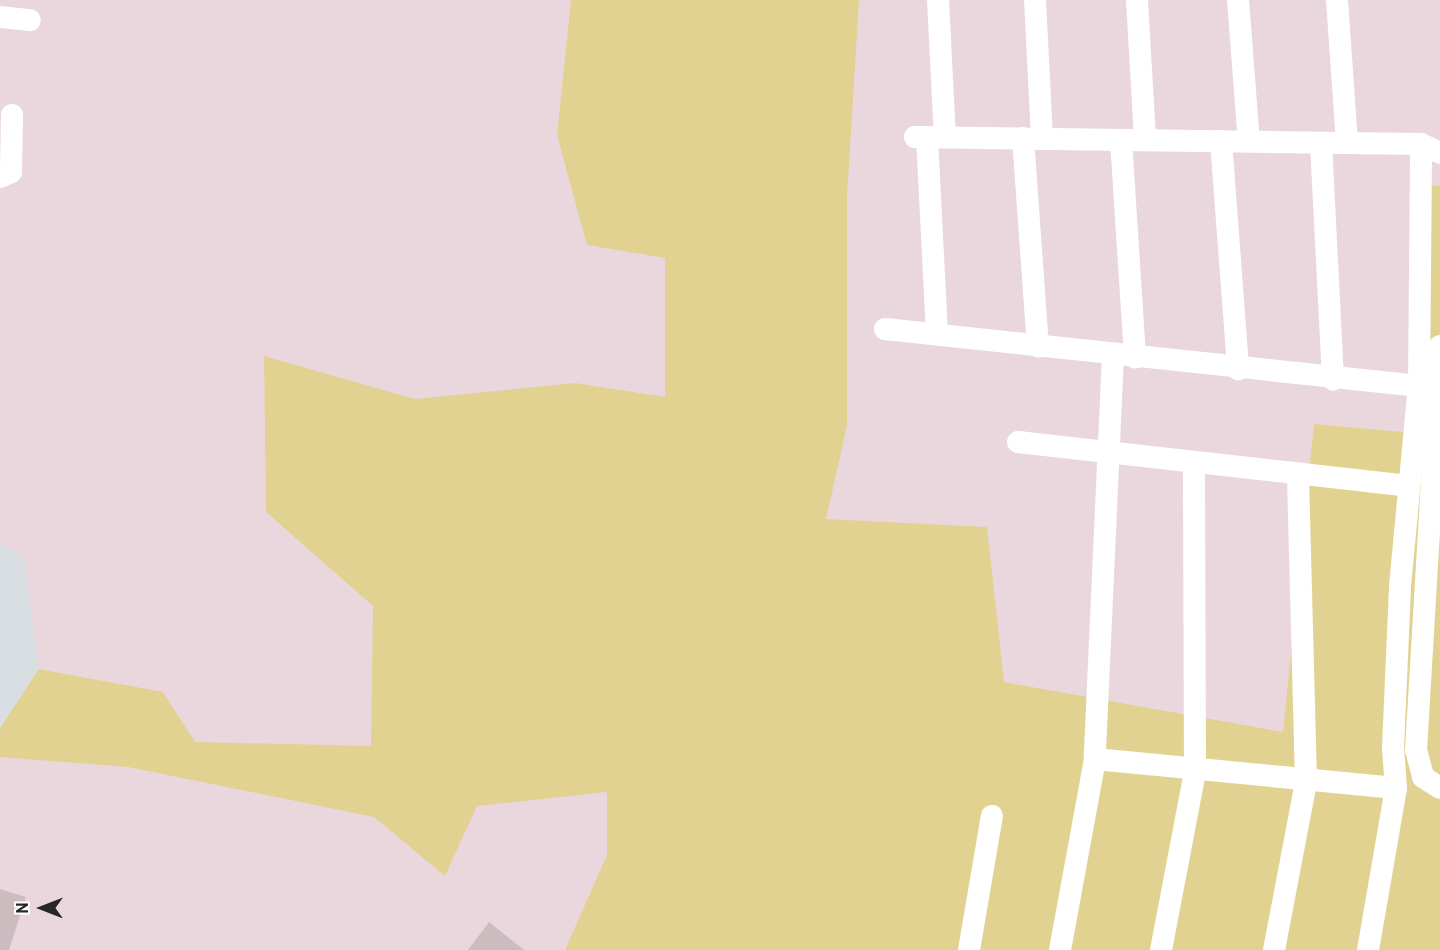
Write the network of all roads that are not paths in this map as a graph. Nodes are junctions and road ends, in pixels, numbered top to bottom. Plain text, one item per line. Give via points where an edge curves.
1 (938, 0) edge
2 (1035, 0) edge
3 (1137, 0) edge
4 (1238, 0) edge
5 (1337, 0) edge
6 (0, 17) edge
7 (30, 20) dead end
8 (12, 115) dead end
9 (929, 137) junction
10 (1032, 138) junction
11 (1121, 140) junction
12 (1145, 140) junction
13 (1221, 141) junction
14 (1249, 142) junction
15 (1321, 143) junction
16 (1347, 143) junction
17 (1431, 149) edge
18 (0, 177) edge
19 (885, 329) dead end
20 (937, 334) junction
21 (1038, 346) junction
22 (1440, 346) edge
23 (1113, 355) junction
24 (1135, 358) junction
25 (1239, 369) junction
26 (1333, 380) junction
27 (1419, 386) junction
28 (1018, 442) dead end
29 (1111, 450) junction
30 (1194, 462) junction
31 (1298, 475) junction
32 (1409, 486) junction
33 (1095, 759) junction
34 (1195, 772) junction
35 (1306, 782) junction
36 (1396, 788) junction
37 (1440, 788) edge
38 (992, 816) dead end
39 (969, 950) edge
40 (1060, 950) edge
41 (1161, 950) edge
42 (1274, 950) edge
43 (1368, 950) edge

1 - 9 street
2 - 10 street
3 - 12 street
4 - 14 street
5 - 16 street
6 - 7 street
8 - 18 street via 11,172
9 - 10 street
9 - 20 street
10 - 11 street
10 - 21 street
11 - 12 street
11 - 24 street
12 - 13 street
13 - 14 street
13 - 25 street
14 - 15 street
15 - 16 street
15 - 26 street
16 - 17 street
17 - 27 street
19 - 20 street
20 - 21 street
21 - 23 street
22 - 37 street via 1416,750 1423,777
23 - 24 street
23 - 29 street
24 - 25 street
25 - 26 street
26 - 27 street
27 - 32 street
28 - 29 street
29 - 30 street
29 - 33 street
30 - 31 street
30 - 34 street
31 - 32 street
31 - 35 street
32 - 36 street via 1395,698
33 - 34 street
33 - 40 street
34 - 35 street
34 - 41 street
35 - 36 street
35 - 42 street
36 - 43 street
38 - 39 street

